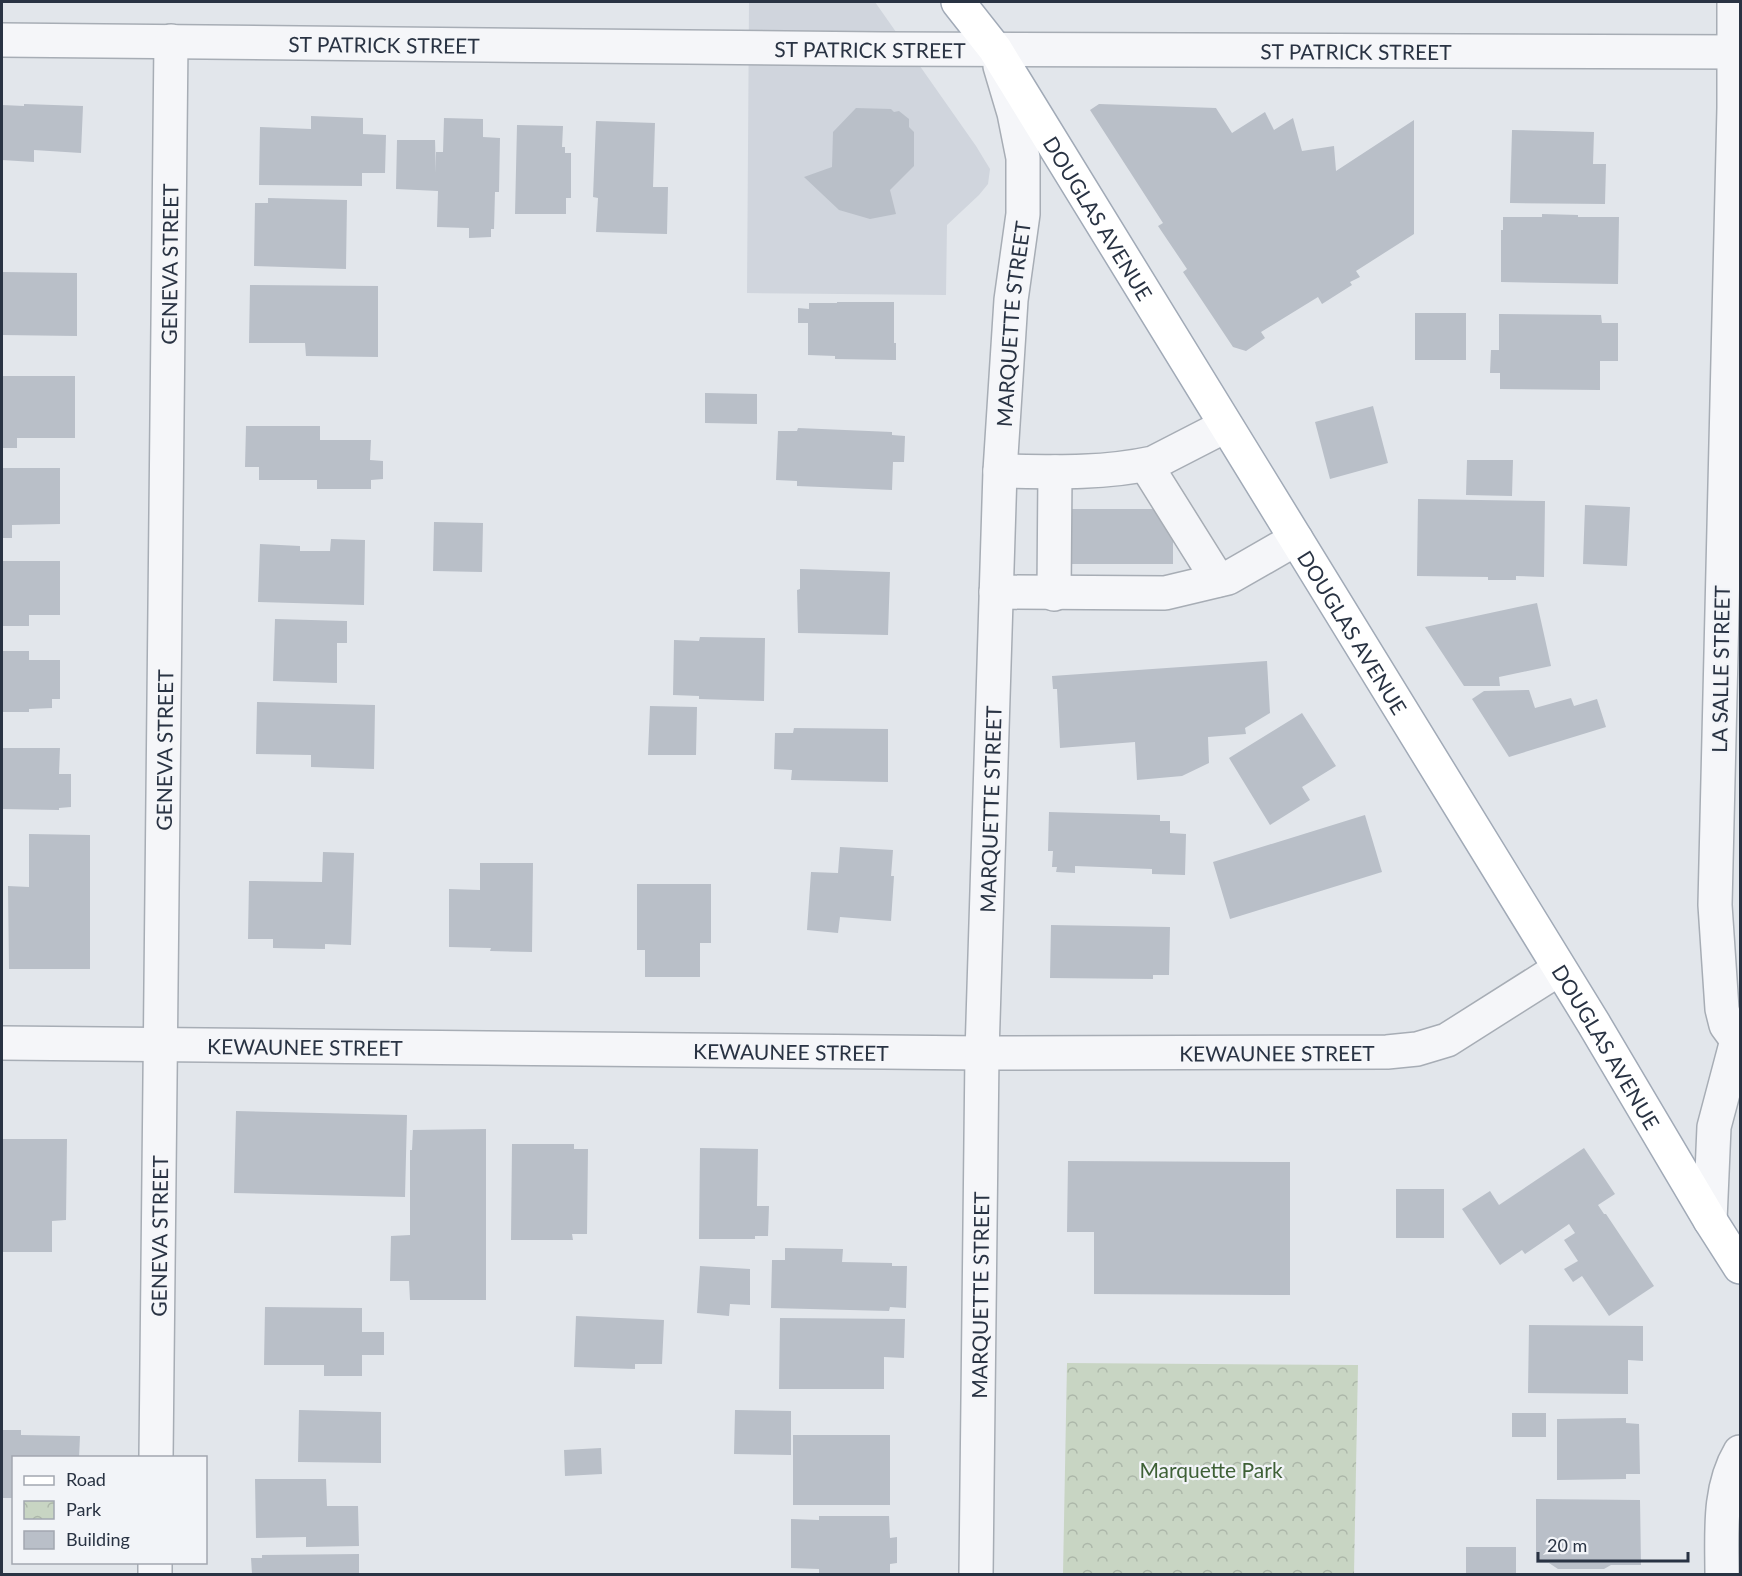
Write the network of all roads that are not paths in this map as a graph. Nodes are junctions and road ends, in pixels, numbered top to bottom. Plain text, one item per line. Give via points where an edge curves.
1 (958, 2) edge
2 (1734, 2) edge
3 (2, 39) edge
4 (171, 41) junction
5 (995, 49) junction
6 (1737, 52) edge
7 (1225, 426) junction
8 (1146, 465) junction
9 (1000, 471) junction
10 (1055, 472) junction
11 (1296, 539) junction
12 (1218, 580) junction
13 (996, 592) junction
14 (1054, 594) junction
15 (1559, 969) junction
16 (1739, 1040) edge
17 (2, 1043) edge
18 (160, 1045) junction
19 (981, 1053) junction
20 (1710, 1220) junction
21 (1740, 1267) edge
22 (1740, 1452) edge
23 (156, 1456) edge
24 (976, 1575) edge
25 (1722, 1575) edge

1 - 5 main road, DOUGLAS AVENUE
2 - 6 street, LA SALLE STREET
3 - 4 street, ST PATRICK STREET
4 - 5 street, ST PATRICK STREET
4 - 18 street, GENEVA STREET
5 - 6 street, ST PATRICK STREET
5 - 7 main road, DOUGLAS AVENUE
5 - 9 street, MARQUETTE STREET via 1023,158 1023,214 1011,300
6 - 16 street, LA SALLE STREET via 1714,905 1722,1010 1726,1025
7 - 8 street
7 - 11 main road, DOUGLAS AVENUE
8 - 10 street via 1108,471
8 - 12 street
9 - 10 street
9 - 13 street, MARQUETTE STREET
10 - 14 street
11 - 12 street
11 - 15 main road, DOUGLAS AVENUE
12 - 14 street via 1165,593
13 - 14 street
13 - 19 street, MARQUETTE STREET
15 - 19 street, KEWAUNEE STREET via 1457,1036 1417,1049
15 - 20 main road, DOUGLAS AVENUE
16 - 20 street, LA SALLE STREET via 1714,1127
17 - 18 street, KEWAUNEE STREET
18 - 19 street, KEWAUNEE STREET
18 - 23 street, GENEVA STREET
19 - 24 street, MARQUETTE STREET
20 - 21 main road, DOUGLAS AVENUE
22 - 25 street via 1731,1470 1722,1513

